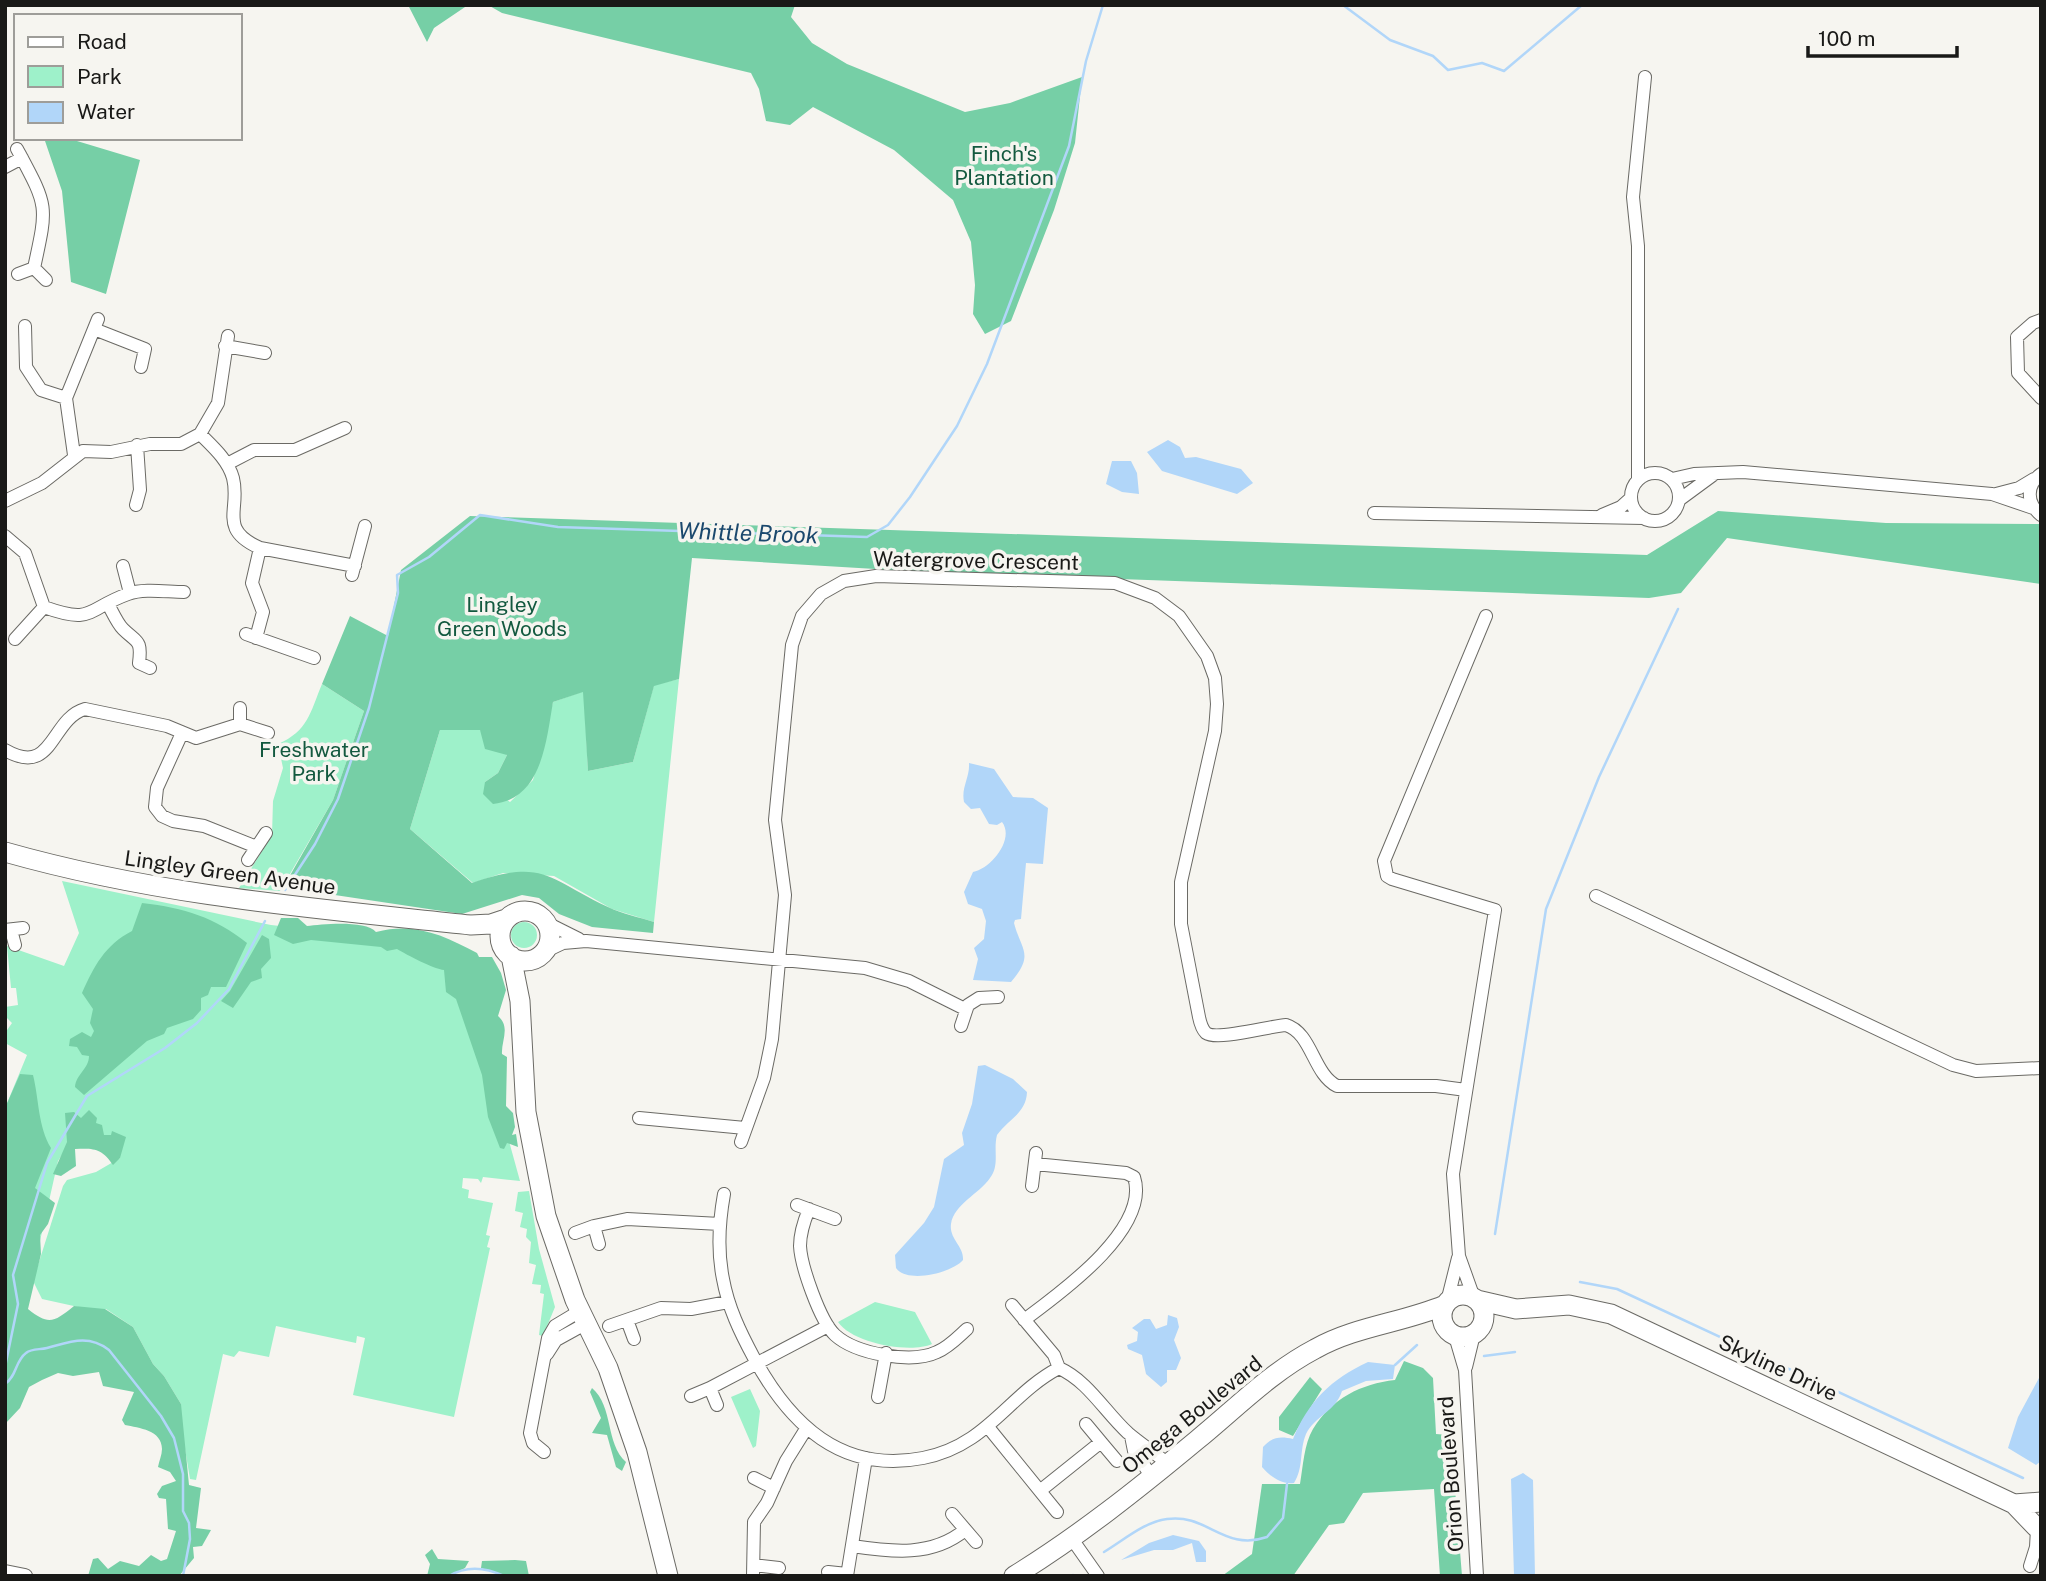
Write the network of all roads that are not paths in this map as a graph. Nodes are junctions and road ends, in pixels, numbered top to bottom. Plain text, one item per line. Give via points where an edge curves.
1 (1645, 77) dead end
2 (5, 167) edge
3 (34, 268) junction
4 (18, 274) dead end
5 (46, 280) dead end
6 (2041, 320) edge
7 (24, 325) dead end
8 (265, 353) dead end
9 (141, 367) dead end
10 (66, 398) junction
11 (2041, 398) edge
12 (346, 428) dead end
13 (201, 434) junction
14 (137, 445) junction
15 (1637, 445) junction
16 (74, 455) junction
17 (227, 464) junction
18 (1713, 475) junction
19 (2039, 475) edge
20 (1665, 476) junction
21 (1638, 480) junction
22 (1993, 494) junction
23 (1632, 498) junction
24 (1679, 500) junction
25 (5, 501) edge
26 (134, 506) dead end
27 (1374, 513) dead end
28 (2038, 513) edge
29 (1595, 518) junction
30 (1644, 518) junction
31 (365, 526) dead end
32 (5, 536) edge
33 (260, 548) junction
34 (123, 566) dead end
35 (184, 592) dead end
36 (130, 593) junction
37 (108, 604) junction
38 (44, 607) junction
39 (1486, 616) dead end
40 (15, 639) dead end
41 (315, 658) dead end
42 (150, 667) dead end
43 (240, 708) dead end
44 (240, 724) junction
45 (182, 733) junction
46 (268, 733) dead end
47 (5, 750) edge
48 (266, 833) dead end
49 (254, 846) junction
50 (5, 852) edge
51 (248, 860) dead end
52 (1596, 896) dead end
53 (506, 919) junction
54 (452, 923) junction
55 (547, 923) junction
56 (13, 929) edge
57 (586, 941) junction
58 (15, 945) dead end
59 (506, 950) junction
60 (539, 956) junction
61 (779, 959) junction
62 (998, 997) dead end
63 (520, 1001) junction
64 (965, 1009) junction
65 (961, 1026) dead end
66 (2041, 1068) edge
67 (1466, 1090) junction
68 (639, 1118) dead end
69 (745, 1128) junction
70 (741, 1142) dead end
71 (1032, 1186) dead end
72 (724, 1194) dead end
73 (835, 1219) dead end
74 (720, 1224) junction
75 (594, 1226) junction
76 (575, 1233) dead end
77 (599, 1244) dead end
78 (1458, 1256) junction
79 (1476, 1299) junction
80 (728, 1303) junction
81 (1012, 1304) dead end
82 (1446, 1304) junction
83 (1516, 1309) junction
84 (1413, 1319) junction
85 (577, 1320) junction
86 (627, 1320) junction
87 (1024, 1320) junction
88 (609, 1326) dead end
89 (828, 1326) junction
90 (967, 1329) dead end
91 (1464, 1331) junction
92 (634, 1339) dead end
93 (886, 1353) junction
94 (758, 1365) junction
95 (1059, 1368) junction
96 (1465, 1370) junction
97 (710, 1388) junction
98 (691, 1396) dead end
99 (878, 1398) dead end
100 (717, 1405) dead end
101 (1086, 1424) dead end
102 (988, 1427) junction
103 (806, 1429) junction
104 (1131, 1436) junction
105 (1101, 1442) junction
106 (544, 1452) dead end
107 (866, 1458) junction
108 (1117, 1461) dead end
109 (1168, 1464) junction
110 (1152, 1477) junction
111 (754, 1478) dead end
112 (774, 1488) junction
113 (1041, 1490) junction
114 (2014, 1504) junction
115 (2041, 1504) edge
116 (1057, 1512) dead end
117 (952, 1514) dead end
118 (965, 1530) junction
119 (2038, 1531) edge
120 (1072, 1539) junction
121 (976, 1542) dead end
122 (852, 1546) junction
123 (2041, 1554) edge
124 (779, 1568) dead end
125 (753, 1570) edge
126 (5, 1572) edge
127 (828, 1572) dead end
128 (847, 1575) edge
129 (25, 1576) edge
130 (668, 1576) edge
131 (1014, 1576) edge
132 (1098, 1576) edge
133 (1477, 1576) edge

1 - 15 street via 1633,197 1638,246
2 - 3 street via 19,154 44,205
3 - 4 street
3 - 5 street
6 - 11 street via 2017,337 2018,373
7 - 10 street via 26,367 41,390
8 - 13 street via 226,341 218,403
9 - 10 street via 145,349 96,324
10 - 16 street
12 - 17 street via 295,450 254,450
13 - 14 street via 181,444
13 - 17 street
14 - 16 street
14 - 26 street via 140,490
15 - 20 street
15 - 21 street
16 - 25 street via 42,482
17 - 33 street via 233,479 231,510 237,532
18 - 20 street
18 - 22 street via 1743,472
18 - 24 street
19 - 22 street via 2012,490
19 - 28 street via 2029,493
20 - 21 street via 1644,475
20 - 24 street via 1679,493
21 - 23 street
22 - 28 street
23 - 29 street via 1621,508
23 - 30 street
24 - 30 street via 1666,518
27 - 29 street
29 - 30 street
31 - 33 street via 353,571
32 - 38 street via 25,553
33 - 41 street via 252,583 262,612 251,636
34 - 36 street
35 - 36 street
36 - 37 street
37 - 38 street via 72,617
37 - 42 street via 122,628 137,639 139,663
38 - 40 street
39 - 67 street via 1384,861 1391,879 1495,910
43 - 44 street
44 - 45 street via 203,737
44 - 46 street
45 - 47 street via 85,709 65,721 44,752 26,757
45 - 49 street via 157,788 155,807 173,821 204,826
48 - 49 street
49 - 51 street
50 - 54 main road, Lingley Green Avenue via 118,881 197,895
52 - 66 street via 1953,1065 1976,1070
53 - 54 main road, Lingley Green Avenue via 481,925
53 - 55 main road via 528,910
53 - 59 main road via 500,931
54 - 59 main road, Lingley Green Avenue
55 - 57 street
55 - 60 main road via 550,938
56 - 58 street
57 - 60 street via 563,943
57 - 61 street
59 - 60 main road via 518,960
59 - 63 main road
60 - 63 main road via 524,979
61 - 64 street via 873,971 909,981
61 - 67 street, Watergrove Crescent via 785,895 776,835 777,795 792,645 808,608 844,581 876,576 1115,583 1155,598 1179,616 1198,640 1215,678 1217,717 1180,903 1207,1034 1291,1026 1337,1086
61 - 69 street, Watergrove Crescent via 769,1058
62 - 64 street via 979,998
63 - 85 main road via 526,1112 546,1216
64 - 65 street
67 - 78 street via 1453,1174
68 - 69 street
69 - 70 street, Watergrove Crescent
71 - 87 street via 1035,1158 1126,1173 1134,1177 1136,1185 1131,1209 1109,1246 1082,1275
72 - 74 street
73 - 89 street via 803,1207 800,1250
74 - 75 street via 627,1219
74 - 80 street
75 - 76 street
75 - 77 street
78 - 79 street
78 - 82 street
79 - 82 main road via 1460,1295
79 - 83 main road, Skyline Drive
79 - 91 main road via 1484,1312
80 - 86 street via 661,1308
80 - 94 street
81 - 87 street
82 - 84 main road, Omega Boulevard
82 - 91 main road via 1442,1317
83 - 91 main road, Skyline Drive
83 - 114 main road, Skyline Drive via 1569,1305 1611,1314
84 - 91 main road, Omega Boulevard
84 - 109 main road, Omega Boulevard via 1350,1333 1315,1349
85 - 106 street via 546,1355 530,1433 533,1443
85 - 130 main road via 608,1368 650,1494
86 - 88 street
86 - 92 street
87 - 95 street via 1054,1355
89 - 93 street via 846,1342
89 - 94 street
90 - 93 street via 945,1348 926,1356
91 - 96 street, Orion Boulevard
91 - 96 street, Orion Boulevard
93 - 99 street
94 - 97 street
94 - 103 street via 784,1408
95 - 102 street
95 - 104 street via 1076,1377
96 - 133 street, Orion Boulevard
97 - 98 street
97 - 100 street
101 - 105 street
102 - 107 street via 953,1449 923,1458
102 - 113 street
103 - 107 street
103 - 112 street
104 - 109 street
104 - 110 street via 1134,1451
105 - 108 street
105 - 113 street
107 - 122 street
109 - 110 main road, Omega Boulevard
110 - 120 main road, Omega Boulevard
111 - 112 street
112 - 125 street via 754,1522
113 - 116 street
114 - 115 main road, Skyline Drive
114 - 119 main road, Skyline Drive
115 - 119 main road via 2036,1515
117 - 118 street
118 - 121 street
118 - 122 street via 945,1544 922,1550
119 - 123 street via 2030,1566
120 - 131 main road, Omega Boulevard
120 - 132 street
122 - 128 street
124 - 125 street
126 - 129 street
127 - 128 street

